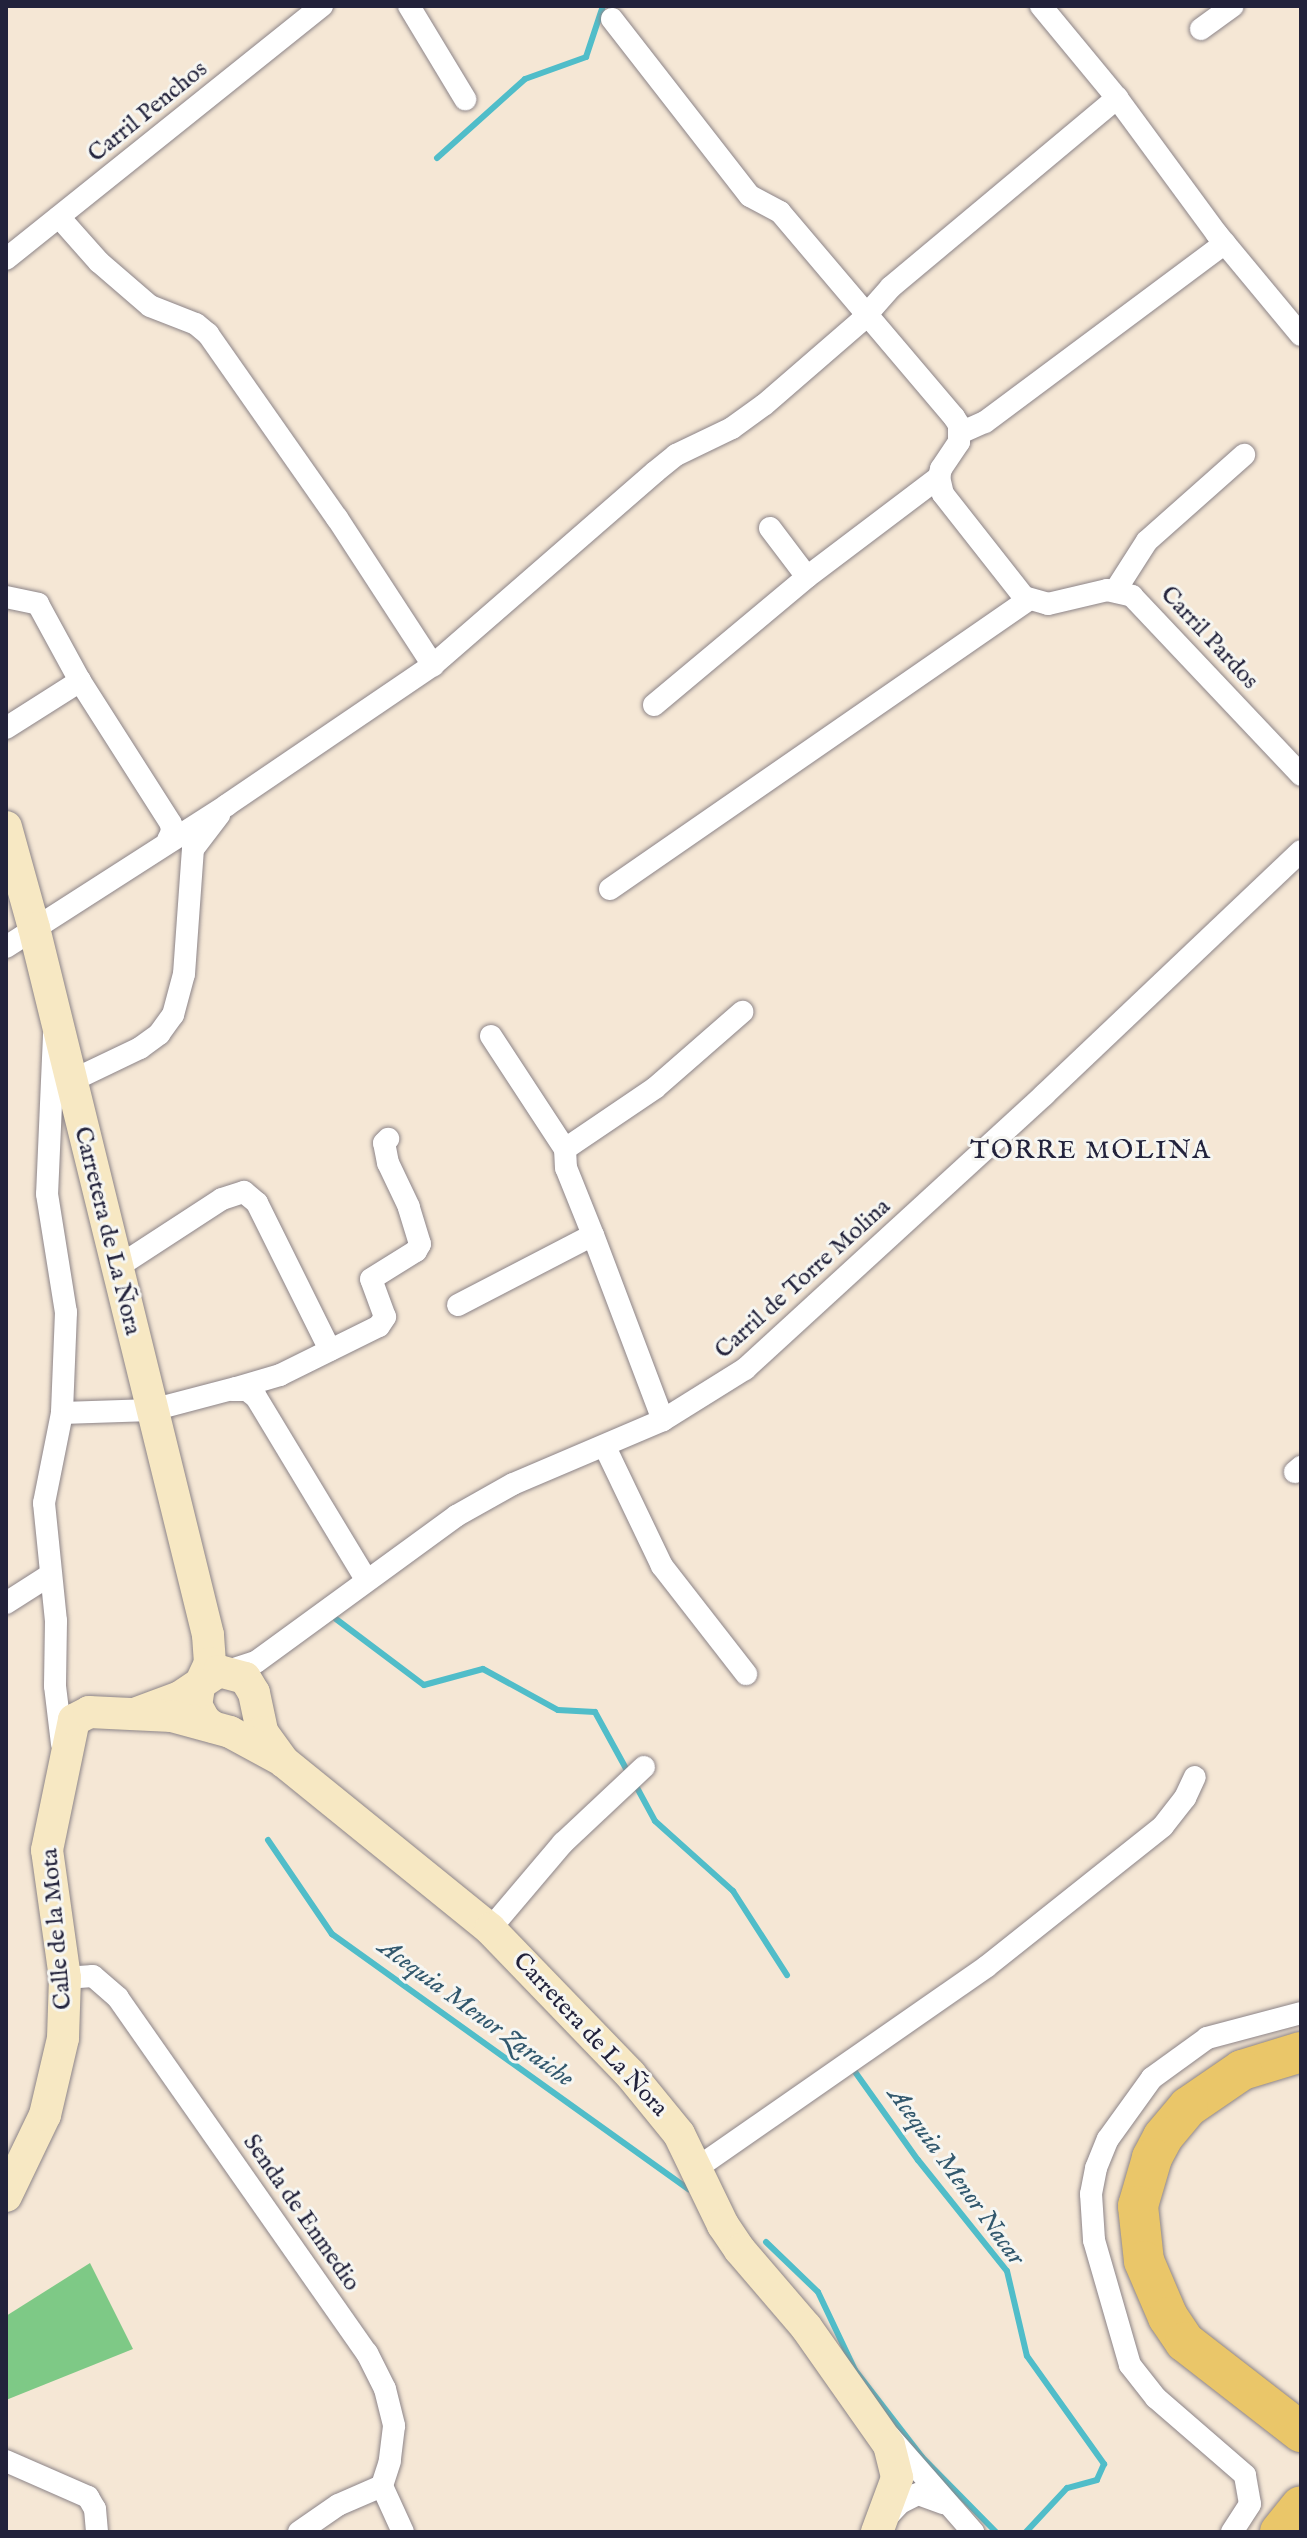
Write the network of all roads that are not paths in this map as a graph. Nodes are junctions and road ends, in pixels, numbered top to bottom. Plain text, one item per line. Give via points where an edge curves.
1 (322, 6) edge
2 (409, 6) edge
3 (1041, 6) edge
4 (1233, 6) edge
5 (612, 19) dead end
6 (1201, 29) dead end
7 (1117, 98) junction
8 (465, 99) dead end
9 (59, 217) junction
10 (1225, 243) junction
11 (6, 259) edge
12 (869, 312) junction
13 (1301, 335) edge
14 (960, 433) junction
15 (1244, 455) dead end
16 (939, 477) junction
17 (770, 528) dead end
18 (807, 577) junction
19 (1115, 591) junction
20 (6, 597) edge
21 (1028, 600) junction
22 (433, 665) junction
23 (80, 681) junction
24 (654, 705) dead end
25 (6, 728) edge
26 (1301, 775) edge
27 (227, 805) junction
28 (6, 827) edge
29 (164, 843) junction
30 (1301, 851) edge
31 (191, 863) junction
32 (610, 889) dead end
33 (34, 928) junction
34 (6, 947) edge
35 (742, 1012) dead end
36 (55, 1018) junction
37 (491, 1036) dead end
38 (69, 1082) junction
39 (388, 1139) dead end
40 (565, 1149) junction
41 (593, 1235) junction
42 (116, 1268) junction
43 (458, 1305) dead end
44 (330, 1350) junction
45 (280, 1375) junction
46 (230, 1390) junction
47 (152, 1410) junction
48 (62, 1413) junction
49 (268, 1415) junction
50 (663, 1420) junction
51 (605, 1447) junction
52 (50, 1575) junction
53 (366, 1579) junction
54 (6, 1603) edge
55 (272, 1650) junction
56 (746, 1674) dead end
57 (216, 1675) junction
58 (55, 1686) junction
59 (255, 1698) junction
60 (89, 1712) junction
61 (137, 1713) junction
62 (217, 1728) junction
63 (64, 1760) junction
64 (284, 1762) junction
65 (644, 1767) dead end
66 (1195, 1777) dead end
67 (490, 1929) junction
68 (65, 1978) junction
69 (1301, 2013) edge
70 (1301, 2052) edge
71 (1301, 2077) edge
72 (697, 2168) junction
73 (6, 2196) edge
74 (1292, 2414) edge
75 (875, 2419) junction
76 (6, 2461) edge
77 (382, 2486) junction
78 (1301, 2506) edge
79 (951, 2508) junction
80 (879, 2529) edge
81 (97, 2532) edge
82 (299, 2532) edge
83 (403, 2532) edge
84 (973, 2532) edge
85 (1232, 2532) edge
86 (1280, 2532) edge

1 - 9 street, Carril Penchos
2 - 8 street
3 - 7 street
4 - 6 street
5 - 12 street via 750,196 780,212
7 - 10 street
7 - 12 street via 891,287
9 - 11 street, Carril Penchos
9 - 22 street via 99,262 150,306 208,334
10 - 13 street
10 - 14 street via 985,422
12 - 14 street via 948,408
12 - 22 street via 754,413 655,472
14 - 16 street
15 - 19 street via 1147,541
16 - 18 street
16 - 21 street via 949,503
17 - 18 street
18 - 24 street
19 - 21 street via 1048,604
19 - 26 street, Carril Pardos via 1132,596 1149,611
20 - 23 street via 38,604
21 - 32 street
22 - 27 street
23 - 25 street
23 - 29 street via 171,824
27 - 29 street
27 - 31 street via 202,834
28 - 33 main road, Carretera de La Ñora
29 - 31 street via 180,843
29 - 33 street
30 - 50 street, Carril de Torre Molina via 745,1369
31 - 38 street via 184,974 173,1015 140,1048
33 - 34 street
33 - 36 main road, Carretera de La Ñora
35 - 40 street via 655,1088
36 - 38 main road, Carretera de La Ñora
36 - 48 street via 47,1194 66,1312
37 - 40 street
38 - 42 main road, Carretera de La Ñora
39 - 44 street via 388,1163 409,1207 419,1248 372,1276 383,1323
40 - 41 street via 566,1168
41 - 43 street
41 - 50 street
42 - 44 street via 222,1199 244,1192 257,1203
42 - 47 main road, Carretera de La Ñora
44 - 45 street
45 - 46 street
45 - 49 street via 265,1395
46 - 47 street
46 - 49 street via 251,1392
47 - 48 street
47 - 57 main road, Carretera de La Ñora
48 - 52 street via 44,1503
49 - 53 street
50 - 51 street, Carril de Torre Molina
51 - 53 street, Carril de Torre Molina via 513,1484 456,1516
51 - 56 street via 662,1566
52 - 54 street
52 - 58 street
53 - 55 street, Carril de Torre Molina
55 - 57 street, Carril de Torre Molina via 248,1666
55 - 59 street via 257,1672
57 - 59 main road via 245,1678
57 - 61 main road via 180,1697
57 - 62 main road via 196,1705 205,1721
58 - 60 street via 65,1703
58 - 63 street
59 - 62 main road via 253,1712 240,1726
59 - 64 main road via 262,1732
60 - 61 main road
60 - 63 main road, Calle de la Mota via 74,1720
61 - 62 main road
62 - 64 main road
63 - 68 main road, Calle de la Mota via 47,1850
64 - 67 main road, Carretera de La Ñora
65 - 67 street via 563,1843
66 - 72 street via 1163,1826 998,1958
67 - 72 main road, Carretera de La Ñora via 661,2109
68 - 73 main road, Calle de la Mota via 66,2013 56,2077 34,2141
68 - 77 street, Senda de Enmedio via 93,1976 118,1998 367,2353 385,2389 394,2426
69 - 85 street via 1207,2038 1152,2078 1108,2139 1091,2194 1094,2240 1130,2365 1156,2398 1245,2475 1250,2504
70 - 74 highway via 1242,2070 1188,2107 1152,2158 1138,2206 1144,2261 1185,2342
71 - 74 highway via 1253,2087 1200,2123 1162,2185 1158,2229 1180,2300 1220,2348
72 - 75 main road, Carretera de La Ñora via 740,2250 783,2297
75 - 79 street
75 - 80 main road, Carretera de La Ñora via 894,2457 897,2478
76 - 81 street via 88,2497
77 - 82 street via 338,2505
77 - 83 street
78 - 86 highway
79 - 80 street via 918,2494 900,2503
79 - 84 street

